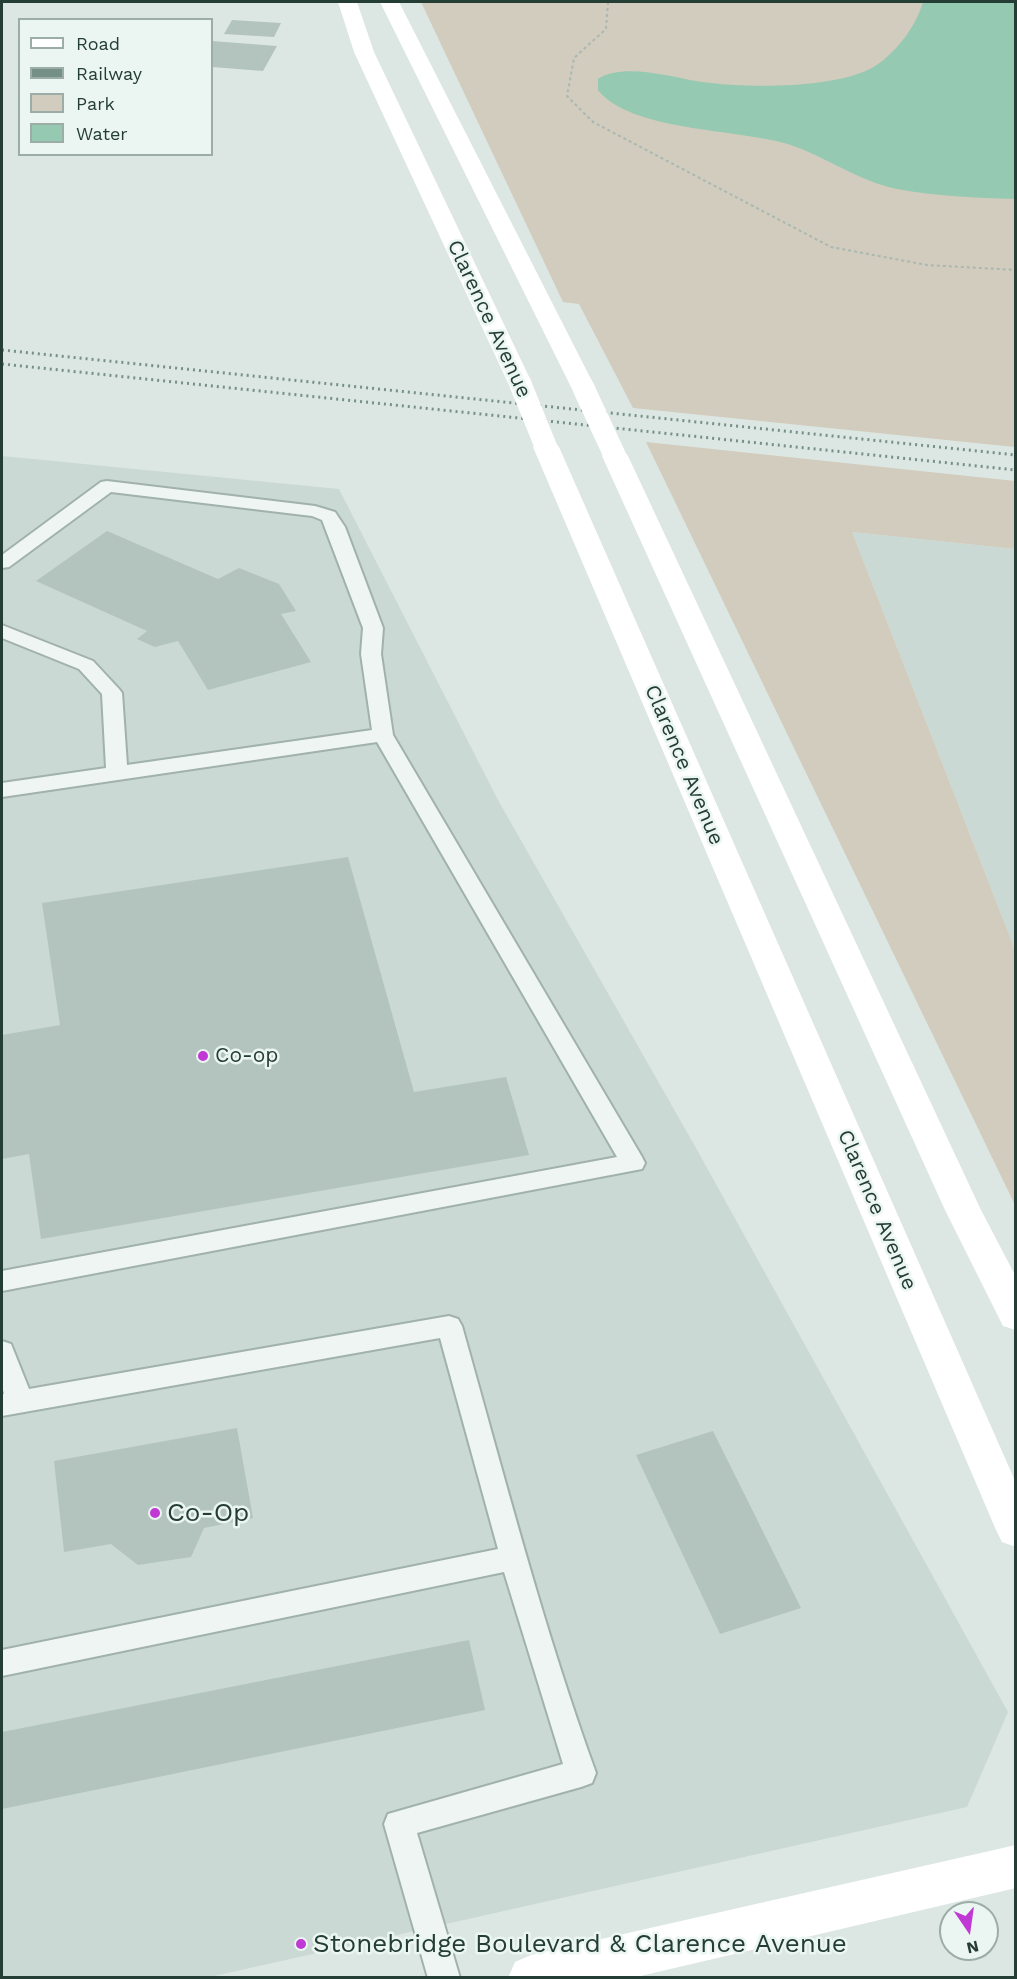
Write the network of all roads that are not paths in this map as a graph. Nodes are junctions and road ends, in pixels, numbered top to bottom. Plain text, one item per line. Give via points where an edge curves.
1 (347, 2) edge
2 (389, 2) edge
3 (2, 563) edge
4 (2, 631) edge
5 (383, 735) junction
6 (117, 774) junction
7 (2, 790) edge
8 (2, 1281) edge
9 (1016, 1316) edge
10 (2, 1351) edge
11 (11, 1403) edge
12 (1016, 1530) edge
13 (514, 1557) junction
14 (2, 1663) edge
15 (1016, 1866) edge
16 (444, 1977) edge
17 (531, 1977) edge

1 - 12 main road, Clarence Avenue, bridge via 364,52 520,383
2 - 9 main road, bridge via 583,387 963,1210
3 - 5 lane via 107,486 315,511 329,516 373,628 371,654
4 - 6 lane via 86,665 112,693
5 - 6 lane
5 - 8 lane via 633,1163
6 - 7 lane
10 - 11 lane
11 - 13 lane via 449,1326
13 - 14 lane
13 - 16 lane via 581,1773 399,1824
15 - 17 main road

